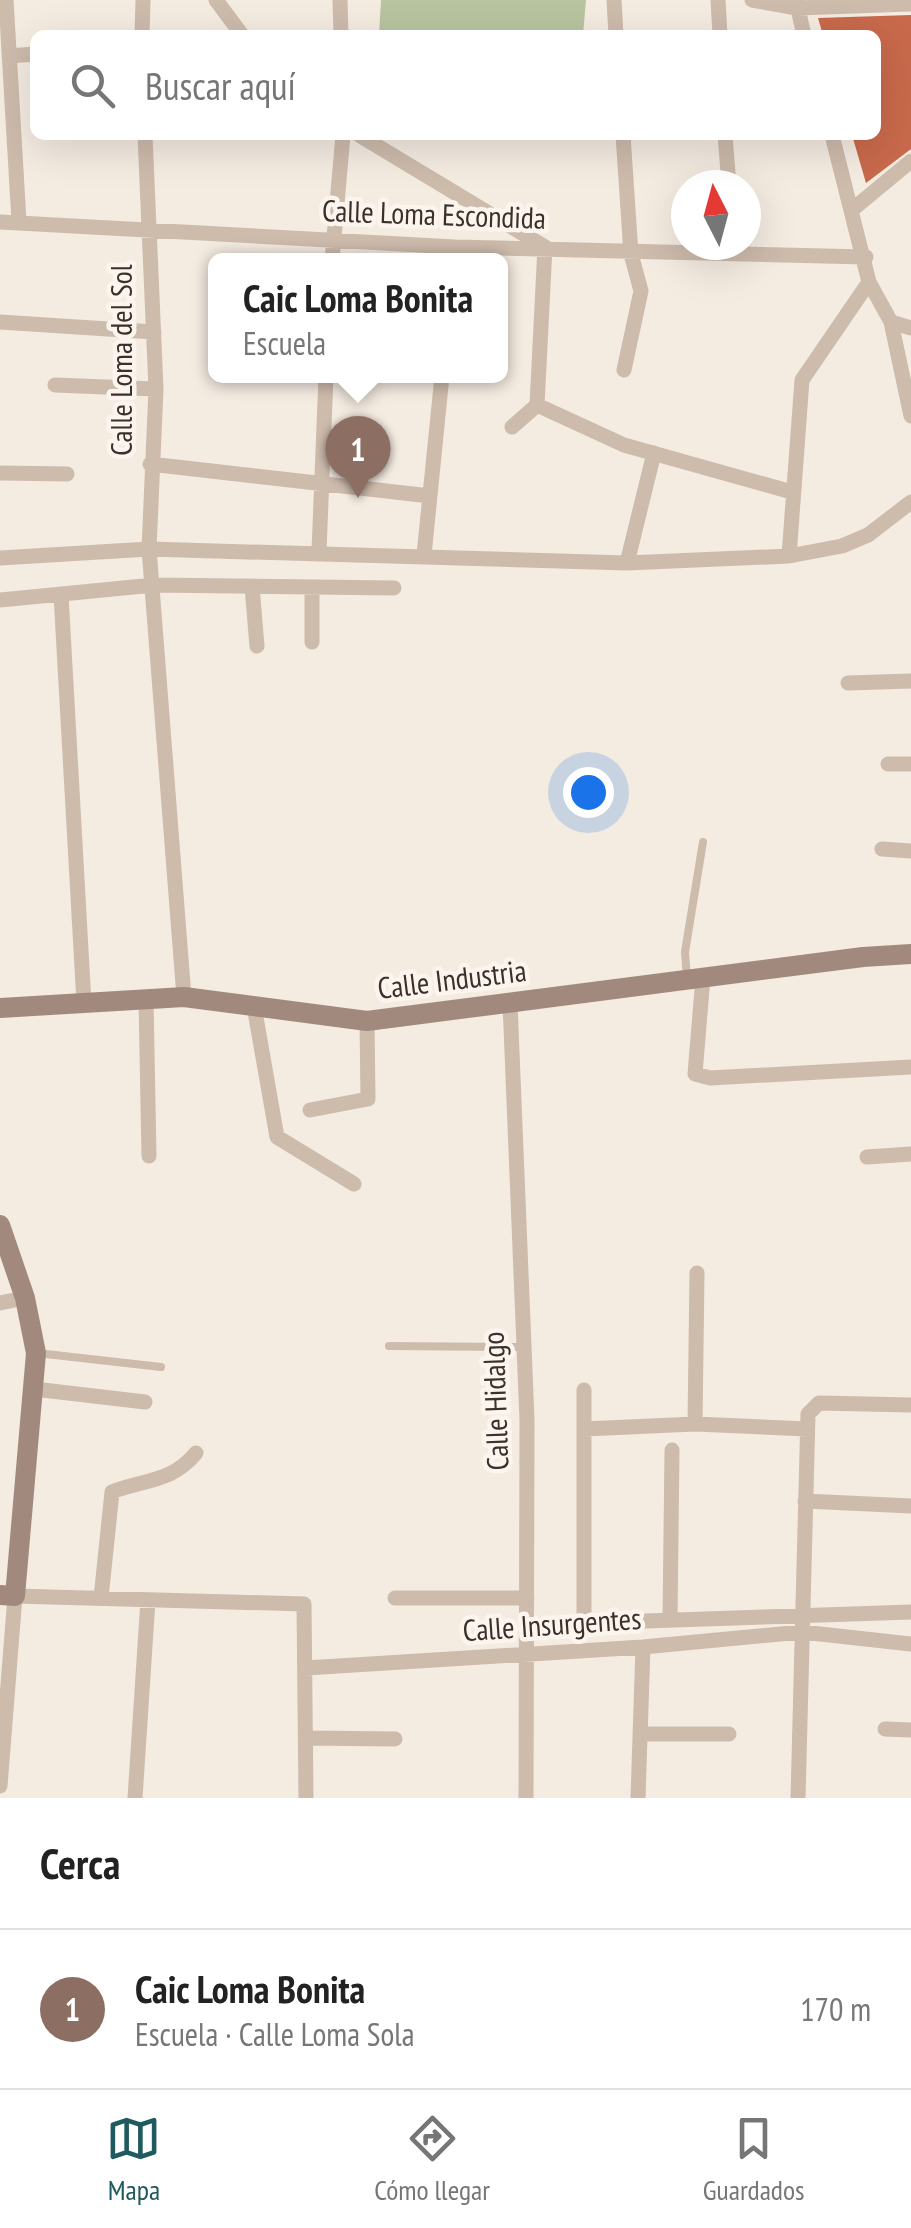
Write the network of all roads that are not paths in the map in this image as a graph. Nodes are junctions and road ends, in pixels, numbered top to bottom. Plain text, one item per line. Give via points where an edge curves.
1 (6, 0) edge
2 (143, 0) edge
3 (216, 0) edge
4 (340, 0) edge
5 (614, 0) edge
6 (718, 0) edge
7 (752, 0) edge
8 (796, 4) edge
9 (911, 4) edge
10 (142, 30) edge
11 (238, 30) edge
12 (341, 30) edge
13 (616, 30) edge
14 (720, 30) edge
15 (803, 30) edge
16 (30, 54) edge
17 (9, 56) junction
18 (145, 140) edge
19 (342, 140) edge
20 (366, 140) edge
21 (623, 140) edge
22 (725, 140) edge
23 (833, 140) edge
24 (911, 161) edge
25 (727, 170) edge
26 (853, 209) junction
27 (19, 221) junction
28 (0, 222) edge
29 (148, 228) junction
30 (334, 239) junction
31 (545, 247) junction
32 (761, 251) edge
33 (671, 252) edge
34 (333, 253) edge
35 (446, 253) edge
36 (467, 253) edge
37 (631, 254) junction
38 (866, 257) junction
39 (869, 282) junction
40 (0, 322) edge
41 (891, 322) junction
42 (911, 328) edge
43 (154, 332) junction
44 (624, 370) dead end
45 (326, 383) edge
46 (441, 383) edge
47 (55, 385) dead end
48 (156, 389) junction
49 (537, 405) junction
50 (911, 416) edge
51 (512, 427) dead end
52 (654, 453) junction
53 (150, 464) junction
54 (0, 473) edge
55 (67, 474) dead end
56 (319, 486) junction
57 (792, 492) junction
58 (430, 496) junction
59 (911, 502) edge
60 (149, 550) junction
61 (319, 551) junction
62 (424, 555) junction
63 (789, 556) junction
64 (0, 558) edge
65 (627, 562) junction
66 (154, 585) junction
67 (252, 587) junction
68 (394, 588) dead end
69 (312, 590) junction
70 (61, 594) junction
71 (0, 600) edge
72 (312, 642) dead end
73 (257, 646) dead end
74 (911, 681) edge
75 (848, 682) dead end
76 (888, 764) dead end
77 (911, 764) edge
78 (703, 842) dead end
79 (882, 849) dead end
80 (911, 851) edge
81 (911, 954) edge
82 (695, 978) junction
83 (184, 997) junction
84 (146, 999) junction
85 (84, 1003) junction
86 (510, 1003) junction
87 (254, 1006) junction
88 (0, 1008) edge
89 (367, 1021) junction
90 (911, 1067) edge
91 (310, 1110) dead end
92 (910, 1154) edge
93 (149, 1156) dead end
94 (867, 1157) dead end
95 (911, 1164) edge
96 (354, 1184) dead end
97 (0, 1225) edge
98 (697, 1273) dead end
99 (24, 1298) junction
100 (0, 1303) edge
101 (389, 1346) dead end
102 (522, 1347) junction
103 (36, 1353) junction
104 (162, 1367) dead end
105 (34, 1390) junction
106 (584, 1390) dead end
107 (145, 1402) dead end
108 (911, 1405) edge
109 (696, 1424) junction
110 (584, 1428) junction
111 (807, 1429) junction
112 (672, 1450) dead end
113 (196, 1453) dead end
114 (806, 1500) junction
115 (911, 1506) edge
116 (8, 1596) edge
117 (101, 1598) junction
118 (395, 1598) dead end
119 (526, 1598) junction
120 (148, 1600) junction
121 (911, 1612) edge
122 (803, 1614) junction
123 (670, 1619) junction
124 (584, 1622) junction
125 (526, 1624) junction
126 (802, 1632) junction
127 (911, 1644) edge
128 (644, 1647) junction
129 (526, 1654) junction
130 (306, 1668) junction
131 (886, 1729) dead end
132 (911, 1730) edge
133 (640, 1734) junction
134 (729, 1734) dead end
135 (306, 1738) junction
136 (395, 1739) dead end
137 (0, 1786) edge
138 (134, 1798) edge
139 (306, 1798) edge
140 (526, 1798) edge
141 (638, 1798) edge
142 (798, 1798) edge

1 - 17 street
2 - 10 street
3 - 11 street
4 - 12 street
5 - 13 street
6 - 14 street
7 - 8 street
8 - 9 street
8 - 15 street
16 - 17 street
17 - 27 street
18 - 29 street, Calle Loma del Sol
19 - 30 street
20 - 31 street
21 - 37 street
22 - 25 street
23 - 26 street
24 - 26 street
26 - 38 street
27 - 28 street, Calle Loma Escondida
27 - 29 street, Calle Loma Escondida
29 - 30 street, Calle Loma Escondida
29 - 43 street, Calle Loma del Sol
30 - 34 street
30 - 35 street, Calle Loma Escondida
31 - 36 street, Calle Loma Escondida
31 - 37 street, Calle Loma Escondida
31 - 49 street
32 - 38 street, Calle Loma Escondida
33 - 37 street, Calle Loma Escondida
37 - 44 street via 640,305
38 - 39 street
39 - 41 street
39 - 57 street via 802,380
40 - 43 street
41 - 42 street
41 - 50 street
43 - 48 street, Calle Loma del Sol
45 - 56 street
46 - 58 street
47 - 48 street
48 - 53 street, Calle Loma del Sol
49 - 51 street
49 - 52 street
52 - 57 street
52 - 65 street
53 - 56 street
53 - 60 street, Calle Loma del Sol
54 - 55 street
56 - 58 street
56 - 61 street
57 - 63 street
58 - 62 street
59 - 63 street via 868,535
60 - 61 street
60 - 64 street
60 - 66 street, Calle Loma del Sol
61 - 62 street
62 - 65 street
63 - 65 street
66 - 67 street
66 - 70 street
66 - 83 street, Calle Loma del Sol
67 - 69 street
67 - 73 street
68 - 69 street
69 - 72 street
70 - 71 street
70 - 85 street
74 - 75 street
76 - 77 street
78 - 82 lane via 685,952
79 - 80 street
81 - 82 street, Calle Industria
82 - 86 street, Calle Industria
82 - 90 street via 695,1074
83 - 84 street, Calle Industria
83 - 87 street, Calle Industria
84 - 85 street, Calle Industria
84 - 93 street
85 - 88 street, Calle Industria
86 - 89 street, Calle Industria
86 - 102 street, Calle Hidalgo
87 - 89 street, Calle Industria
87 - 96 street via 277,1137
89 - 91 street via 368,1099
92 - 94 street
92 - 95 street
97 - 99 street
98 - 109 street
99 - 100 street
99 - 103 street
101 - 102 lane
102 - 119 street, Calle Hidalgo
103 - 104 lane
103 - 105 street
105 - 107 street
105 - 116 street
106 - 110 street
108 - 111 street via 820,1403 810,1407
109 - 110 street
109 - 111 street
110 - 124 street
111 - 114 street
112 - 123 street
113 - 117 street via 158,1483 112,1492
114 - 115 street
114 - 122 street
116 - 117 street
116 - 137 street
117 - 120 street
118 - 119 street
119 - 125 street, Calle Hidalgo
120 - 130 street via 304,1604
120 - 138 street
121 - 122 street
122 - 123 street
122 - 126 street
123 - 124 street
124 - 125 street
125 - 129 street, Calle Hidalgo
126 - 127 street, Calle Insurgentes
126 - 128 street, Calle Insurgentes
126 - 142 street
128 - 129 street, Calle Insurgentes
128 - 133 street
129 - 130 street, Calle Insurgentes
129 - 140 street, Calle Hidalgo
130 - 135 street
131 - 132 street
133 - 134 street
133 - 141 street
135 - 136 street
135 - 139 street

